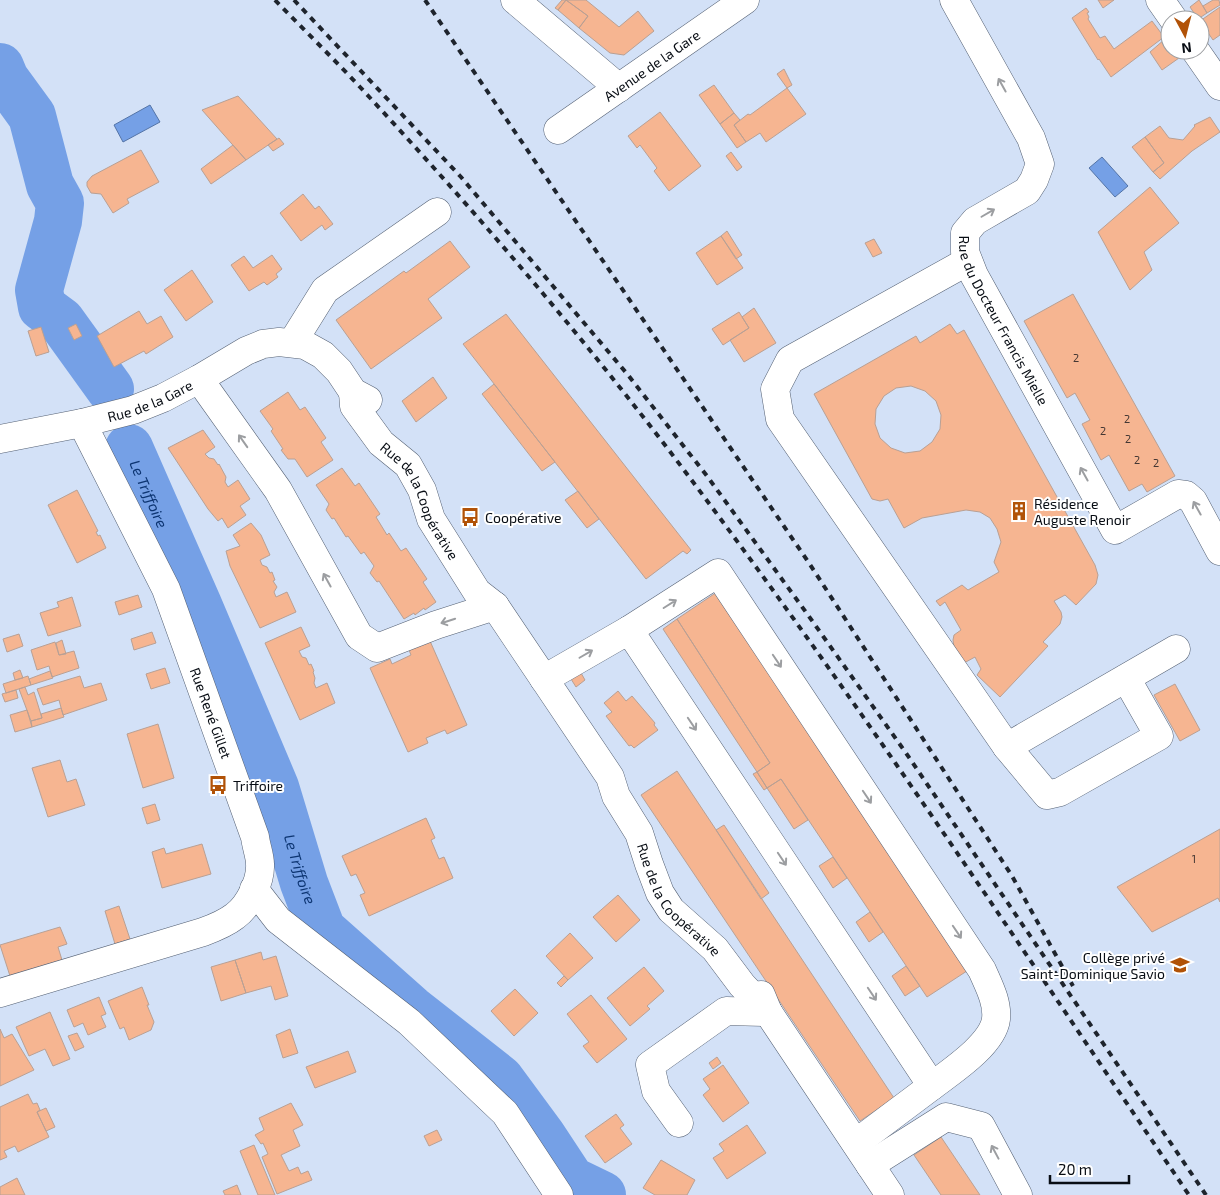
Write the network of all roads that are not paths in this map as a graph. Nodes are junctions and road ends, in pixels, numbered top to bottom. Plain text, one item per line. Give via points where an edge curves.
1 (515, 0) edge
2 (745, 0) edge
3 (954, 0) edge
4 (1202, 60) edge
5 (1220, 86) edge
6 (619, 88) junction
7 (558, 130) dead end
8 (437, 212) dead end
9 (968, 261) junction
10 (292, 343) junction
11 (199, 379) junction
12 (82, 423) junction
13 (0, 439) edge
14 (1220, 551) edge
15 (495, 606) junction
16 (629, 630) junction
17 (1176, 649) dead end
18 (1126, 678) junction
19 (544, 679) junction
20 (1007, 747) junction
21 (254, 889) junction
22 (0, 993) edge
23 (768, 1012) junction
24 (932, 1086) junction
25 (679, 1123) dead end
26 (863, 1154) junction
27 (559, 1195) edge
28 (890, 1195) edge
29 (1018, 1195) edge

1 - 6 street
2 - 6 street, Avenue de la Gare
9 -> 3 street, Rue du Docteur Francis Mielle via 964,233 975,221 1027,191 1040,164 1031,138
4 - 5 street
6 - 7 street, Avenue de la Gare
8 - 10 street via 325,290
14 -> 9 street, Rue du Docteur Francis Mielle via 1193,501 1186,495 1178,494 1115,530
9 - 20 street via 790,360 775,389 780,419
10 - 11 street, Rue de la Gare via 263,344
10 - 15 street, Rue de la Coopérative via 305,345 323,355 339,371 353,392 354,406 381,443 408,465 422,490 431,520 477,592
11 - 12 street, Rue de la Gare via 133,410
15 -> 11 street via 377,648 359,636 278,490
12 - 13 street, Rue de la Gare
12 - 21 street, Rue René Gillet via 166,589 254,837 260,865
15 - 19 street, Rue de la Coopérative
19 -> 16 street
16 -> 24 street
16 -> 24 street via 718,573 971,953 994,1000 996,1019 989,1036 973,1055
17 - 18 street
18 - 20 street
18 - 20 street via 1159,736 1060,792 1047,795
19 - 23 street, Rue de la Coopérative via 610,777 629,788 651,825 663,857 685,898 708,918 752,976
21 - 22 street, Rue René Gillet via 236,916 203,932
21 - 27 street via 278,920 409,1022 505,1113
23 - 25 street via 726,1011 650,1065 656,1091
23 - 26 street, Rue de la Coopérative
24 - 26 street
26 - 28 street, Rue de la Coopérative
29 -> 26 street via 981,1126 946,1117

